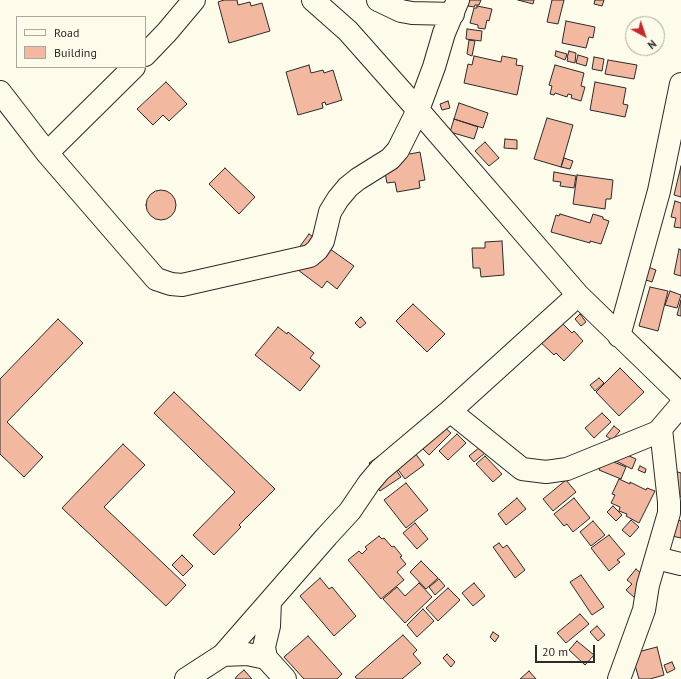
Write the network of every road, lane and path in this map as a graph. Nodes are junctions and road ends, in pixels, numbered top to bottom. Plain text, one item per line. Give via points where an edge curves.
1 (194, 0) edge
2 (313, 0) edge
3 (378, 0) edge
4 (455, 7) edge
5 (146, 54) edge
6 (133, 68) edge
7 (681, 84) edge
8 (0, 92) edge
9 (418, 110) junction
10 (47, 153) junction
11 (578, 295) junction
12 (619, 336) junction
13 (681, 395) edge
14 (681, 405) edge
15 (450, 411) junction
16 (661, 429) junction
17 (656, 558) junction
18 (681, 564) edge
19 (270, 601) junction
20 (223, 656) junction
21 (266, 658) junction
22 (186, 679) edge
23 (285, 679) edge
24 (620, 679) edge

1 - 5 street
2 - 9 street via 348,32
3 - 4 street via 412,13
4 - 9 street
6 - 10 street
7 - 12 street via 659,191
8 - 10 street
9 - 10 street via 394,155 358,179 338,199 330,212 323,241 310,256 182,285 156,279
9 - 11 street
11 - 12 street
11 - 15 street
12 - 13 street
14 - 16 street
15 - 16 street via 522,469 546,472 567,469 650,436
15 - 19 street via 380,470 368,483 350,511
16 - 17 street via 669,513
17 - 18 street
17 - 24 street via 641,621
19 - 20 street
19 - 21 street via 269,626 264,647
20 - 21 street via 247,654
20 - 22 street
21 - 23 street

